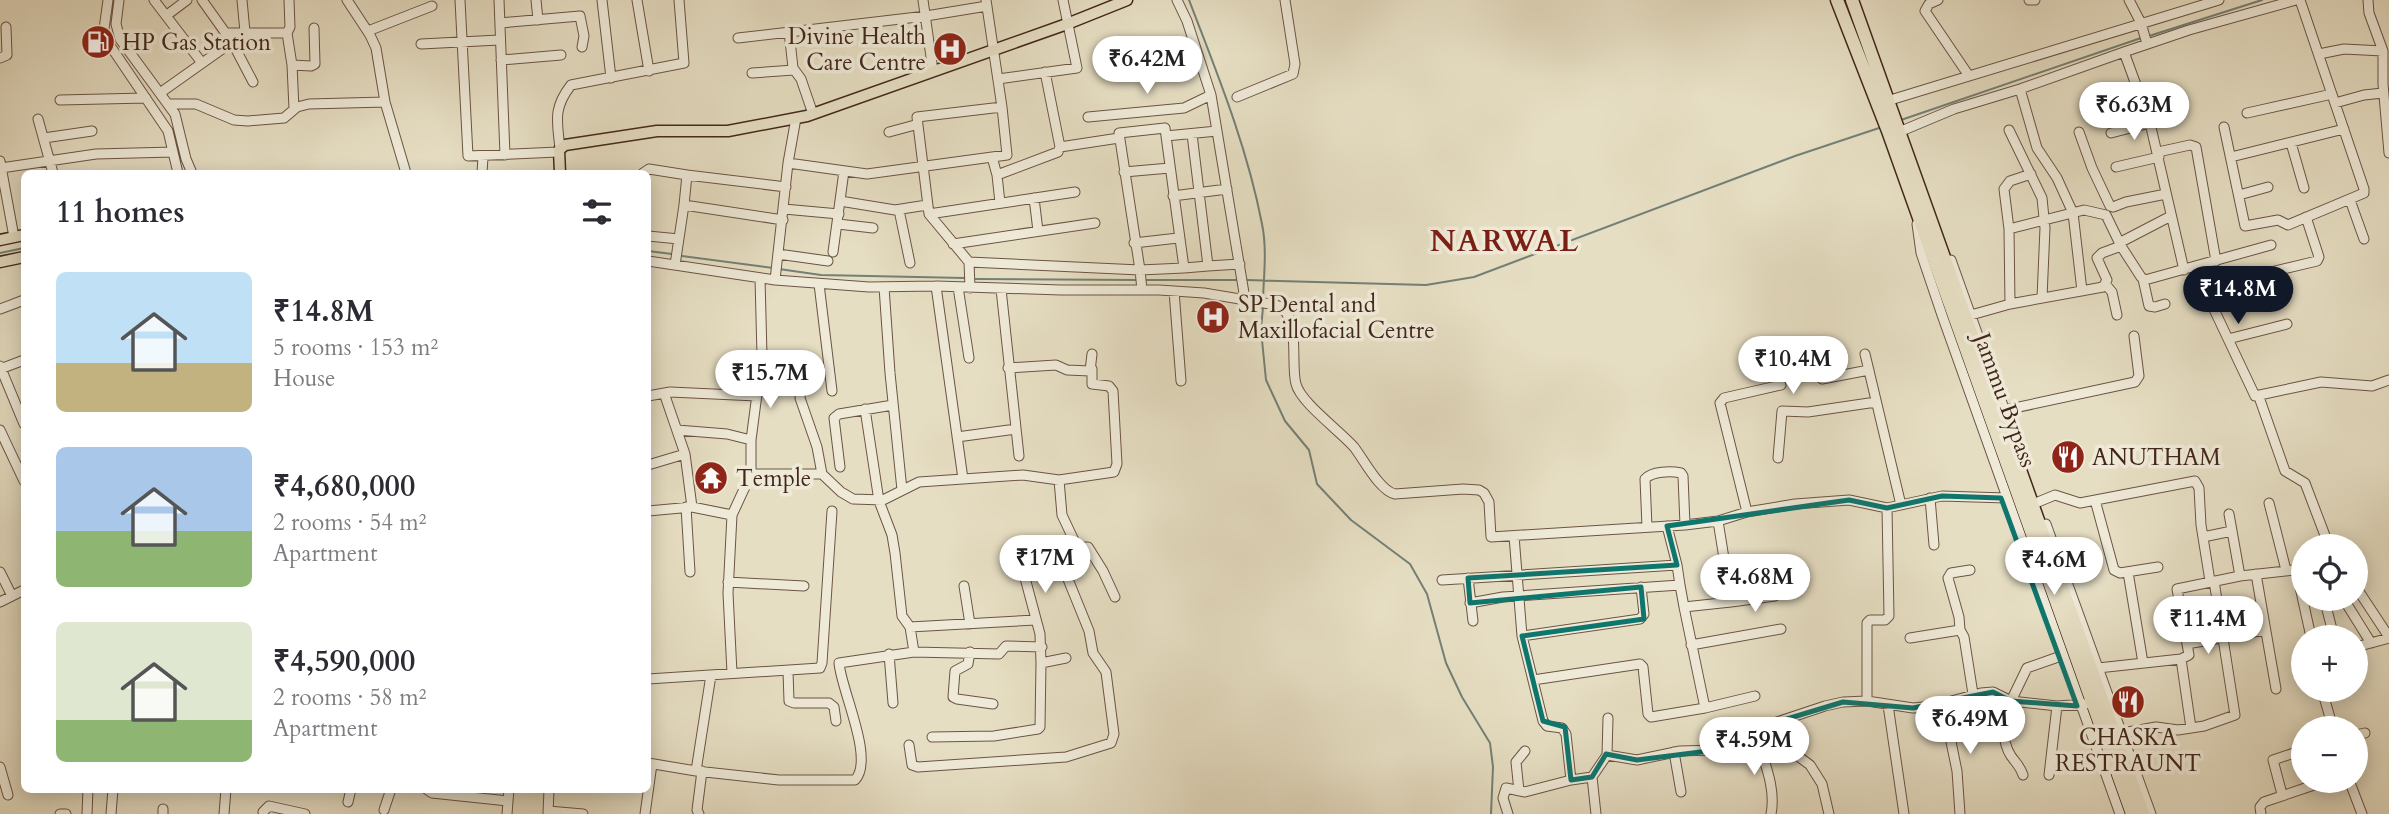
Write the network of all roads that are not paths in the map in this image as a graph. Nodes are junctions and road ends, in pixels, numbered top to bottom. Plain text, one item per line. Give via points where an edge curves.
1 (108, 0) edge
2 (119, 0) edge
3 (154, 0) edge
4 (187, 0) edge
5 (202, 0) edge
6 (242, 0) edge
7 (289, 0) edge
8 (347, 0) edge
9 (460, 0) edge
10 (499, 0) edge
11 (536, 0) edge
12 (602, 0) edge
13 (637, 0) edge
14 (679, 0) edge
15 (923, 0) edge
16 (1063, 0) edge
17 (1127, 0) edge
18 (1177, 0) edge
19 (1285, 0) edge
20 (1837, 0) edge
21 (1852, 0) edge
22 (2029, 0) edge
23 (2035, 0) edge
24 (2129, 0) edge
25 (2219, 0) edge
26 (2298, 0) edge
27 (2371, 1) edge
28 (1931, 2) edge
29 (987, 3) edge
30 (1113, 3) edge
31 (432, 6) dead end
32 (167, 15) junction
33 (926, 16) junction
34 (538, 20) junction
35 (500, 23) junction
36 (1066, 24) junction
37 (6, 27) dead end
38 (314, 27) dead end
39 (368, 31) junction
40 (245, 32) junction
41 (789, 32) junction
42 (225, 33) junction
43 (287, 33) junction
44 (2144, 35) junction
45 (738, 38) dead end
46 (499, 40) junction
47 (232, 42) junction
48 (463, 42) junction
49 (421, 44) dead end
50 (582, 47) dead end
51 (993, 50) junction
52 (2383, 51) junction
53 (2124, 52) junction
54 (2319, 54) junction
55 (561, 55) dead end
56 (0, 58) edge
57 (500, 60) junction
58 (202, 64) junction
59 (292, 65) junction
60 (794, 70) junction
61 (649, 71) junction
62 (933, 71) junction
63 (1045, 72) junction
64 (752, 74) dead end
65 (1969, 76) junction
66 (611, 78) junction
67 (998, 79) junction
68 (253, 82) dead end
69 (2020, 89) junction
70 (1212, 95) junction
71 (1237, 97) dead end
72 (2386, 97) edge
73 (146, 98) junction
74 (164, 99) junction
75 (2333, 99) junction
76 (60, 100) dead end
77 (385, 102) junction
78 (1884, 103) junction
79 (1002, 107) junction
80 (293, 109) junction
81 (156, 110) junction
82 (2247, 113) dead end
83 (813, 114) junction
84 (1088, 117) dead end
85 (796, 118) junction
86 (38, 119) dead end
87 (2150, 122) junction
88 (918, 126) junction
89 (2224, 127) dead end
90 (2344, 129) junction
91 (2009, 130) dead end
92 (92, 131) dead end
93 (1217, 131) junction
94 (1895, 131) junction
95 (890, 132) dead end
96 (2079, 132) dead end
97 (2111, 133) dead end
98 (1192, 134) junction
99 (2388, 135) edge
100 (1166, 136) junction
101 (44, 138) junction
102 (1119, 138) junction
103 (2291, 143) junction
104 (1060, 147) junction
105 (559, 150) junction
106 (173, 152) junction
107 (2389, 153) edge
108 (2158, 154) junction
109 (505, 155) junction
110 (483, 157) junction
111 (992, 157) junction
112 (2231, 157) junction
113 (50, 161) junction
114 (788, 163) junction
115 (1, 164) edge
116 (923, 167) junction
117 (2116, 167) dead end
118 (1170, 168) junction
119 (52, 170) edge
120 (177, 170) edge
121 (191, 170) edge
122 (405, 170) edge
123 (482, 170) edge
124 (560, 170) edge
125 (648, 170) edge
126 (844, 170) junction
127 (1124, 172) junction
128 (2031, 174) junction
129 (687, 175) junction
130 (997, 175) junction
131 (786, 187) junction
132 (2268, 187) dead end
133 (2304, 188) dead end
134 (2, 189) edge
135 (1227, 189) junction
136 (1075, 192) dead end
137 (1199, 193) junction
138 (2166, 194) junction
139 (2239, 195) junction
140 (1173, 196) junction
141 (1034, 198) junction
142 (2350, 200) junction
143 (841, 201) junction
144 (1918, 203) junction
145 (1000, 204) junction
146 (684, 205) junction
147 (784, 209) junction
148 (899, 210) junction
149 (928, 210) junction
150 (2073, 214) junction
151 (2171, 216) junction
152 (2306, 216) junction
153 (838, 219) junction
154 (783, 220) junction
155 (2045, 221) junction
156 (1095, 223) dead end
157 (873, 228) dead end
158 (2009, 229) junction
159 (1038, 231) junction
160 (19, 236) edge
161 (651, 236) edge
162 (1178, 238) junction
163 (679, 239) junction
164 (2364, 239) dead end
165 (0, 240) edge
166 (1134, 243) junction
167 (953, 244) junction
168 (2120, 245) junction
169 (2270, 245) dead end
170 (21, 258) edge
171 (676, 258) junction
172 (651, 261) edge
173 (2216, 261) junction
174 (0, 262) edge
175 (969, 262) junction
176 (910, 263) dead end
177 (1240, 264) junction
178 (1208, 266) junction
179 (2194, 267) junction
180 (777, 268) junction
181 (1184, 268) junction
182 (2184, 270) junction
183 (2250, 277) dead end
184 (760, 278) junction
185 (2143, 279) junction
186 (1142, 280) junction
187 (2236, 280) dead end
188 (819, 284) junction
189 (2106, 285) junction
190 (936, 286) junction
191 (884, 287) junction
192 (958, 287) junction
193 (970, 288) junction
194 (1001, 289) junction
195 (1174, 291) junction
196 (2082, 291) junction
197 (2205, 291) junction
198 (2042, 298) junction
199 (1249, 300) junction
200 (21, 301) edge
201 (2010, 304) junction
202 (2165, 304) dead end
203 (0, 309) edge
204 (1971, 314) junction
205 (2117, 315) dead end
206 (2287, 324) dead end
207 (2134, 336) dead end
208 (2228, 339) junction
209 (1865, 354) dead end
210 (1092, 355) dead end
211 (762, 356) junction
212 (969, 358) dead end
213 (21, 361) edge
214 (0, 368) edge
215 (1008, 368) junction
216 (1092, 369) junction
217 (1868, 370) junction
218 (1822, 379) dead end
219 (2389, 380) edge
220 (1181, 381) dead end
221 (1781, 385) dead end
222 (832, 391) dead end
223 (651, 393) edge
224 (664, 393) junction
225 (757, 396) junction
226 (2259, 397) junction
227 (1876, 402) junction
228 (893, 405) junction
229 (865, 409) junction
230 (2005, 410) junction
231 (21, 417) edge
232 (1016, 429) junction
233 (0, 430) edge
234 (677, 430) junction
235 (957, 437) junction
236 (751, 440) junction
237 (685, 454) junction
238 (1019, 456) dead end
239 (1778, 458) dead end
240 (651, 464) edge
241 (840, 467) dead end
242 (751, 474) junction
243 (822, 474) junction
244 (21, 475) edge
245 (963, 480) junction
246 (1059, 480) junction
247 (902, 490) junction
248 (1930, 498) junction
249 (2004, 498) junction
250 (879, 500) junction
251 (2095, 500) junction
252 (2038, 502) junction
253 (2269, 503) dead end
254 (1901, 505) junction
255 (689, 507) junction
256 (1887, 508) junction
257 (651, 511) edge
258 (832, 511) dead end
259 (1747, 512) junction
260 (733, 514) junction
261 (2229, 514) dead end
262 (1718, 521) junction
263 (1685, 525) junction
264 (1667, 526) junction
265 (1647, 527) junction
266 (2232, 531) junction
267 (2324, 534) edge
268 (1514, 536) junction
269 (2203, 537) junction
270 (1934, 545) dead end
271 (1017, 548) dead end
272 (1078, 549) junction
273 (2291, 559) edge
274 (1677, 565) junction
275 (2158, 567) dead end
276 (1970, 570) dead end
277 (2291, 570) edge
278 (0, 572) edge
279 (690, 572) dead end
280 (2128, 572) junction
281 (2256, 574) junction
282 (1516, 575) junction
283 (2240, 576) junction
284 (1468, 578) junction
285 (1443, 580) dead end
286 (2212, 581) junction
287 (729, 582) junction
288 (1680, 585) junction
289 (804, 586) dead end
290 (964, 586) dead end
291 (1641, 587) junction
292 (21, 592) edge
293 (12, 596) junction
294 (1518, 596) junction
295 (1775, 596) dead end
296 (2040, 596) junction
297 (1115, 597) dead end
298 (0, 601) edge
299 (1731, 602) junction
300 (1470, 603) junction
301 (2368, 606) edge
302 (1684, 607) junction
303 (2351, 611) edge
304 (1036, 620) junction
305 (1473, 621) dead end
306 (970, 624) junction
307 (910, 627) junction
308 (1781, 629) dead end
309 (2265, 629) junction
310 (1960, 630) junction
311 (1522, 636) junction
312 (1910, 638) dead end
313 (2223, 638) junction
314 (2389, 638) edge
315 (2371, 643) junction
316 (2187, 644) junction
317 (2368, 644) edge
318 (1691, 645) junction
319 (1042, 647) junction
320 (915, 652) junction
321 (970, 652) junction
322 (889, 654) junction
323 (2061, 656) junction
324 (1066, 658) dead end
325 (2181, 659) junction
326 (1041, 663) junction
327 (2143, 663) junction
328 (2098, 668) junction
329 (788, 670) junction
330 (732, 673) junction
331 (711, 675) junction
332 (651, 679) edge
333 (1533, 680) junction
334 (2277, 689) dead end
335 (1973, 694) junction
336 (1755, 696) dead end
337 (2009, 700) junction
338 (1867, 701) junction
339 (893, 703) dead end
340 (1943, 703) junction
341 (993, 704) dead end
342 (2083, 704) junction
343 (1888, 705) junction
344 (2057, 706) junction
345 (1705, 708) junction
346 (1608, 718) dead end
347 (836, 721) dead end
348 (1777, 722) junction
349 (2191, 728) junction
350 (2122, 733) junction
351 (932, 737) dead end
352 (1758, 741) junction
353 (909, 745) dead end
354 (1525, 751) dead end
355 (1674, 752) junction
356 (2291, 754) edge
357 (1607, 755) junction
358 (651, 764) edge
359 (0, 767) edge
360 (699, 771) junction
361 (2023, 775) dead end
362 (2049, 775) dead end
363 (1592, 777) junction
364 (1571, 780) junction
365 (1519, 791) junction
366 (1681, 792) dead end
367 (2291, 792) edge
368 (88, 793) edge
369 (113, 793) edge
370 (226, 793) edge
371 (350, 793) edge
372 (390, 793) edge
373 (429, 793) edge
374 (509, 793) edge
375 (549, 793) edge
376 (647, 793) edge
377 (2354, 793) edge
378 (2283, 794) junction
379 (8, 795) dead end
380 (508, 801) junction
381 (348, 802) dead end
382 (384, 810) dead end
383 (264, 811) dead end
384 (548, 812) edge
385 (60, 814) edge
386 (66, 814) edge
387 (87, 814) edge
388 (111, 814) edge
389 (223, 814) edge
390 (305, 814) edge
391 (507, 814) edge
392 (583, 814) edge
393 (645, 814) edge
394 (699, 814) edge
395 (1508, 814) edge
396 (1597, 814) edge
397 (1771, 814) edge
398 (1829, 814) edge
399 (1904, 814) edge
400 (1959, 814) edge
401 (2120, 814) edge
402 (2132, 814) edge
403 (2143, 814) edge
404 (2151, 814) edge
405 (2261, 814) edge
406 (2362, 814) edge

1 - 73 street via 105,38
2 - 74 street via 116,24 120,39
3 - 32 street
4 - 32 street
5 - 42 street
6 - 40 street
7 - 43 street
8 - 39 street
9 - 48 street
10 - 35 street
11 - 34 street
12 - 66 street
13 - 61 street
14 - 61 street via 684,63
15 - 33 street
16 - 36 street
17 - 30 main road
18 - 70 street
19 - 71 street via 1293,74
20 - 78 highway, Jammu Bypass
21 - 78 highway, Jammu Bypass
22 - 23 street
24 - 44 street
25 - 44 street
26 - 44 street via 2189,30
26 - 54 street
27 - 52 street
28 - 65 street via 1926,14
29 - 33 street
29 - 51 street
30 - 36 main road
31 - 39 street
32 - 58 street
33 - 41 street
33 - 62 street
34 - 35 street
34 - 50 street via 581,17
35 - 46 street
36 - 51 main road
36 - 63 street via 1077,68
37 - 56 street via 7,55
38 - 59 street via 315,64
39 - 77 street
40 - 42 street
40 - 43 street
41 - 45 street
41 - 60 street
42 - 47 street
43 - 59 street
44 - 53 street
44 - 65 street
46 - 48 street
46 - 57 street
47 - 58 street
47 - 68 street
48 - 49 street
48 - 110 street via 467,153
51 - 62 main road
51 - 67 street
52 - 54 street via 2344,49
52 - 72 street
53 - 69 street
53 - 87 street
54 - 75 street
55 - 57 street
57 - 109 street
58 - 74 street
59 - 80 street
60 - 64 street
60 - 83 street
61 - 66 street
62 - 83 main road
63 - 67 street
63 - 104 street
65 - 78 street
66 - 105 street via 574,83 568,89 557,111
67 - 79 street
69 - 94 street
69 - 150 street via 2037,148
70 - 84 street via 1184,108
70 - 93 street
72 - 75 street
72 - 99 street
73 - 76 street
73 - 81 street
74 - 80 street via 196,104 243,121 284,118
74 - 81 street
74 - 121 street via 179,123
75 - 82 street
75 - 90 street
77 - 80 street via 309,104
77 - 122 street
78 - 94 highway, Jammu Bypass
79 - 88 street via 917,117
79 - 111 street via 1007,155
81 - 106 street
83 - 85 main road
85 - 105 main road via 719,132 657,131 578,142
85 - 114 street
86 - 101 street
87 - 97 street
87 - 108 street
88 - 95 street
88 - 116 street
89 - 112 street
90 - 103 street
90 - 142 street via 2365,191
91 - 128 street
92 - 101 street
93 - 98 street
93 - 135 street
94 - 144 highway, Jammu Bypass
96 - 138 street via 2110,206
98 - 100 street
98 - 137 street
99 - 107 street
100 - 102 street via 1165,128 1119,133
100 - 118 street
101 - 113 street
102 - 104 street
102 - 127 street
103 - 112 street
103 - 133 street
104 - 130 street via 1058,152
105 - 109 street
105 - 124 main road
106 - 113 street
106 - 120 street
108 - 117 street
108 - 138 street
108 - 173 street via 2196,147
109 - 110 street
110 - 123 street
111 - 116 street
111 - 130 street
112 - 139 street
113 - 115 street
113 - 119 street
114 - 126 street
114 - 131 street
115 - 134 street
116 - 126 street via 867,174
116 - 149 street
118 - 127 street
118 - 140 street
125 - 129 street
126 - 143 street
127 - 166 street
128 - 155 street via 2040,191
128 - 158 street via 2005,186
129 - 131 street
129 - 146 street
130 - 145 street
131 - 147 street
132 - 139 street
134 - 160 street
135 - 137 street
135 - 177 street
136 - 141 street
137 - 140 street
137 - 178 street
138 - 151 street
139 - 152 street via 2245,226 2278,220 2288,225
140 - 162 street
141 - 145 street
141 - 159 street
142 - 152 street
142 - 164 street
143 - 148 street
143 - 153 street
144 - 204 street via 1941,232
144 - 249 street via 1922,253
144 - 342 highway, Jammu Bypass
144 - 403 highway, Jammu Bypass
145 - 149 street
146 - 154 street
146 - 163 street
147 - 153 street
147 - 154 street
148 - 149 street
148 - 176 street
149 - 167 street
150 - 155 street
150 - 168 street via 2084,210 2103,213
150 - 196 street
151 - 168 street
151 - 182 street
152 - 183 street via 2317,261
153 - 157 street
153 - 180 street via 830,256
154 - 180 street
155 - 158 street
155 - 198 street
156 - 159 street
158 - 201 street
159 - 167 street
160 - 165 main road
161 - 163 street
162 - 166 street
162 - 181 street
163 - 171 street
166 - 186 street
167 - 175 street
168 - 185 street
168 - 189 street via 2098,258
169 - 173 street
170 - 174 main road
171 - 172 street
171 - 184 street
173 - 179 street
175 - 186 street
175 - 193 street
177 - 178 street
177 - 199 street
178 - 181 street
179 - 182 street
179 - 197 street
180 - 184 street
180 - 188 street
181 - 186 street
182 - 185 street
184 - 211 street
185 - 202 street via 2149,306
186 - 194 street
186 - 195 street
187 - 197 street
188 - 191 street
188 - 222 street
189 - 196 street
189 - 205 street
190 - 191 street
190 - 192 street
190 - 235 street
191 - 228 street
192 - 193 street
192 - 212 street
193 - 194 street
194 - 215 street
195 - 199 street
195 - 220 street
196 - 198 street
197 - 208 street
198 - 201 street
199 - 268 street via 1283,308 1291,324 1300,394 1354,447 1386,491 1395,495 1479,490 1489,502 1491,537
200 - 203 street
201 - 204 street
204 - 230 street
206 - 208 street
207 - 230 street via 2139,376 2135,382
208 - 226 street via 2253,394
209 - 217 street
210 - 216 street
211 - 225 street
211 - 243 street via 802,373 800,398
213 - 214 street
214 - 231 street
215 - 216 street via 1044,364 1067,370
215 - 232 street
216 - 246 street via 1092,384 1112,389 1116,470
217 - 218 street
217 - 227 street
219 - 226 street via 2372,386 2321,382
221 - 259 street via 1720,402
223 - 224 street
224 - 225 street
224 - 234 street
225 - 236 street
226 - 267 street via 2285,471 2305,483
227 - 239 street via 1782,411
227 - 254 street
228 - 229 street
228 - 247 street
229 - 241 street via 834,418
229 - 250 street
230 - 252 street
232 - 235 street
232 - 238 street
233 - 244 street
234 - 236 street
234 - 237 street
235 - 245 street
236 - 242 street
237 - 240 street
237 - 255 street
242 - 243 street
242 - 260 street
243 - 250 street via 849,497
245 - 246 street via 1023,475
245 - 247 street via 919,482
246 - 272 street via 1062,515
247 - 250 street
248 - 249 street
248 - 254 street
248 - 270 street
249 - 296 street
250 - 307 street via 892,535 902,616
251 - 252 street via 2075,503 2055,495
251 - 269 street via 2195,481
251 - 280 street via 2114,570
252 - 328 street
253 - 273 street
254 - 256 street
255 - 257 street
255 - 260 street
255 - 279 street
256 - 259 street via 1849,500
256 - 338 street via 1889,616 1867,623
258 - 329 street via 821,667
259 - 262 street
260 - 287 street
261 - 266 street
262 - 263 street
262 - 299 street
263 - 264 street
263 - 265 street via 1683,476 1674,472 1650,474 1645,479
264 - 265 street
264 - 274 street
265 - 268 street
266 - 269 street
266 - 283 street
268 - 282 street
269 - 286 street
271 - 304 street
272 - 297 street via 1090,550
272 - 353 street via 1061,562 1089,631 1093,653 1106,672 1112,741 1066,757 918,767 910,762
274 - 282 street
274 - 288 street
275 - 280 street
276 - 310 street via 1949,575
277 - 281 street
278 - 293 street
280 - 327 street
281 - 283 street
281 - 309 street
282 - 284 street
282 - 294 street
283 - 286 street
284 - 285 street
284 - 300 street
286 - 313 street
286 - 316 street via 2177,589
287 - 289 street
287 - 330 street
288 - 291 street
288 - 302 street
290 - 306 street
291 - 294 street
291 - 311 street via 1644,614 1640,619
292 - 293 street
293 - 298 street
294 - 300 street
294 - 311 street
295 - 299 street
296 - 323 street
296 - 342 street
299 - 302 street
300 - 305 street
301 - 314 street
302 - 318 street
303 - 315 street
304 - 306 street
304 - 319 street
306 - 307 street
307 - 320 street
308 - 318 street
309 - 313 street
309 - 334 street
310 - 312 street
310 - 335 street
311 - 333 street
313 - 316 street
313 - 349 street via 2235,715
314 - 315 street
315 - 317 street
316 - 325 street via 2189,655
318 - 345 street
319 - 321 street via 1006,646 1001,654
319 - 326 street
320 - 321 street
320 - 322 street
321 - 341 street via 968,664 954,673 953,697
322 - 339 street
322 - 360 street via 839,663 858,736 861,764 855,780 768,779
323 - 337 street via 2027,668
323 - 342 street
324 - 326 street
325 - 327 street
325 - 349 street
326 - 351 street via 1038,729 993,736
327 - 328 street
328 - 350 street
329 - 330 street
329 - 347 street via 789,701 830,703
330 - 331 street
331 - 332 street
331 - 360 street
333 - 345 street via 1640,664 1651,717
333 - 364 street via 1543,722 1566,734
335 - 337 street via 1993,692
335 - 340 street
336 - 345 street
337 - 344 street
337 - 361 street via 2005,739
338 - 343 street
338 - 348 street via 1825,706
340 - 343 street via 1913,708
340 - 400 street via 1957,771
342 - 344 street
342 - 401 street
342 - 402 highway, Jammu Bypass
343 - 399 street
344 - 362 street
346 - 357 street
348 - 352 street
348 - 398 street via 1791,751 1810,765 1822,784
349 - 350 street via 2155,727
350 - 404 street
352 - 355 street via 1726,749
352 - 397 street via 1769,775
354 - 365 street via 1516,762
355 - 357 street via 1637,760
355 - 366 street
356 - 378 street via 2273,760
357 - 363 street
358 - 360 street
359 - 379 street
360 - 394 street
363 - 364 street
363 - 396 street
364 - 365 street
365 - 395 street via 1505,790
367 - 378 street
368 - 387 street
369 - 388 street
370 - 389 street
371 - 381 street
372 - 382 street
373 - 380 street
374 - 380 street
375 - 384 street
376 - 393 street
377 - 406 street
378 - 405 street via 2261,804
380 - 391 street
383 - 390 street via 269,806
384 - 392 street
385 - 386 street

